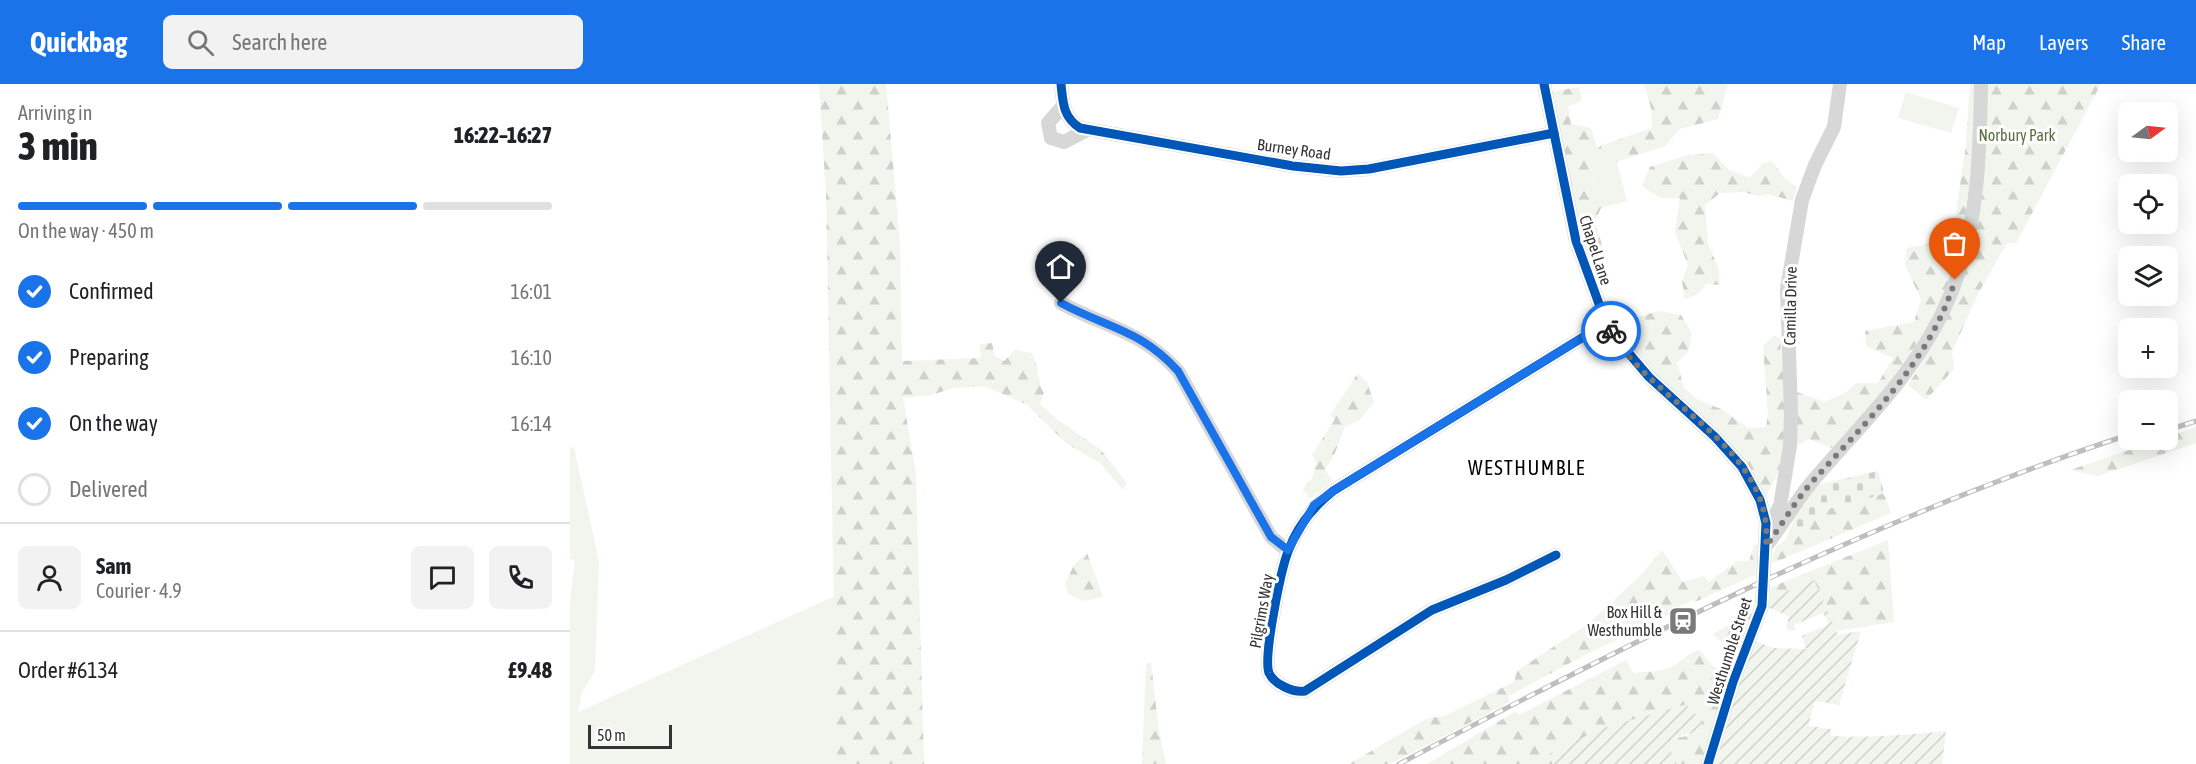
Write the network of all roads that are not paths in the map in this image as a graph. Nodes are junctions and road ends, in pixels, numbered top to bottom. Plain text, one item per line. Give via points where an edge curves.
1 (1061, 84) edge
2 (1544, 84) edge
3 (1840, 84) edge
4 (1981, 84) edge
5 (1063, 106) junction
6 (1087, 130) junction
7 (1554, 133) junction
8 (1061, 303) dead end
9 (1606, 323) junction
10 (1767, 539) junction
11 (1288, 550) junction
12 (1556, 555) dead end
13 (1708, 764) edge

1 - 5 street
2 - 7 street, Chapel Lane
3 - 10 street, Camilla Drive via 1834,127 1808,181 1789,266 1790,446 1781,502
4 - 10 street via 1980,159 1974,205 1950,297 1886,400
5 - 6 street via 1073,123
5 - 6 street via 1048,123 1051,138 1064,142
6 - 7 street, Burney Road via 1341,171
7 - 9 street, Chapel Lane via 1576,241
8 - 11 street via 1150,344 1178,371 1271,537
9 - 10 street, Chapel Lane via 1649,377 1742,467 1760,500
9 - 11 street, Pilgrims Way via 1333,491 1314,505
10 - 13 street, Westhumble Street via 1763,600
11 - 12 street, Pilgrims Way via 1268,664 1272,678 1299,692 1432,610

